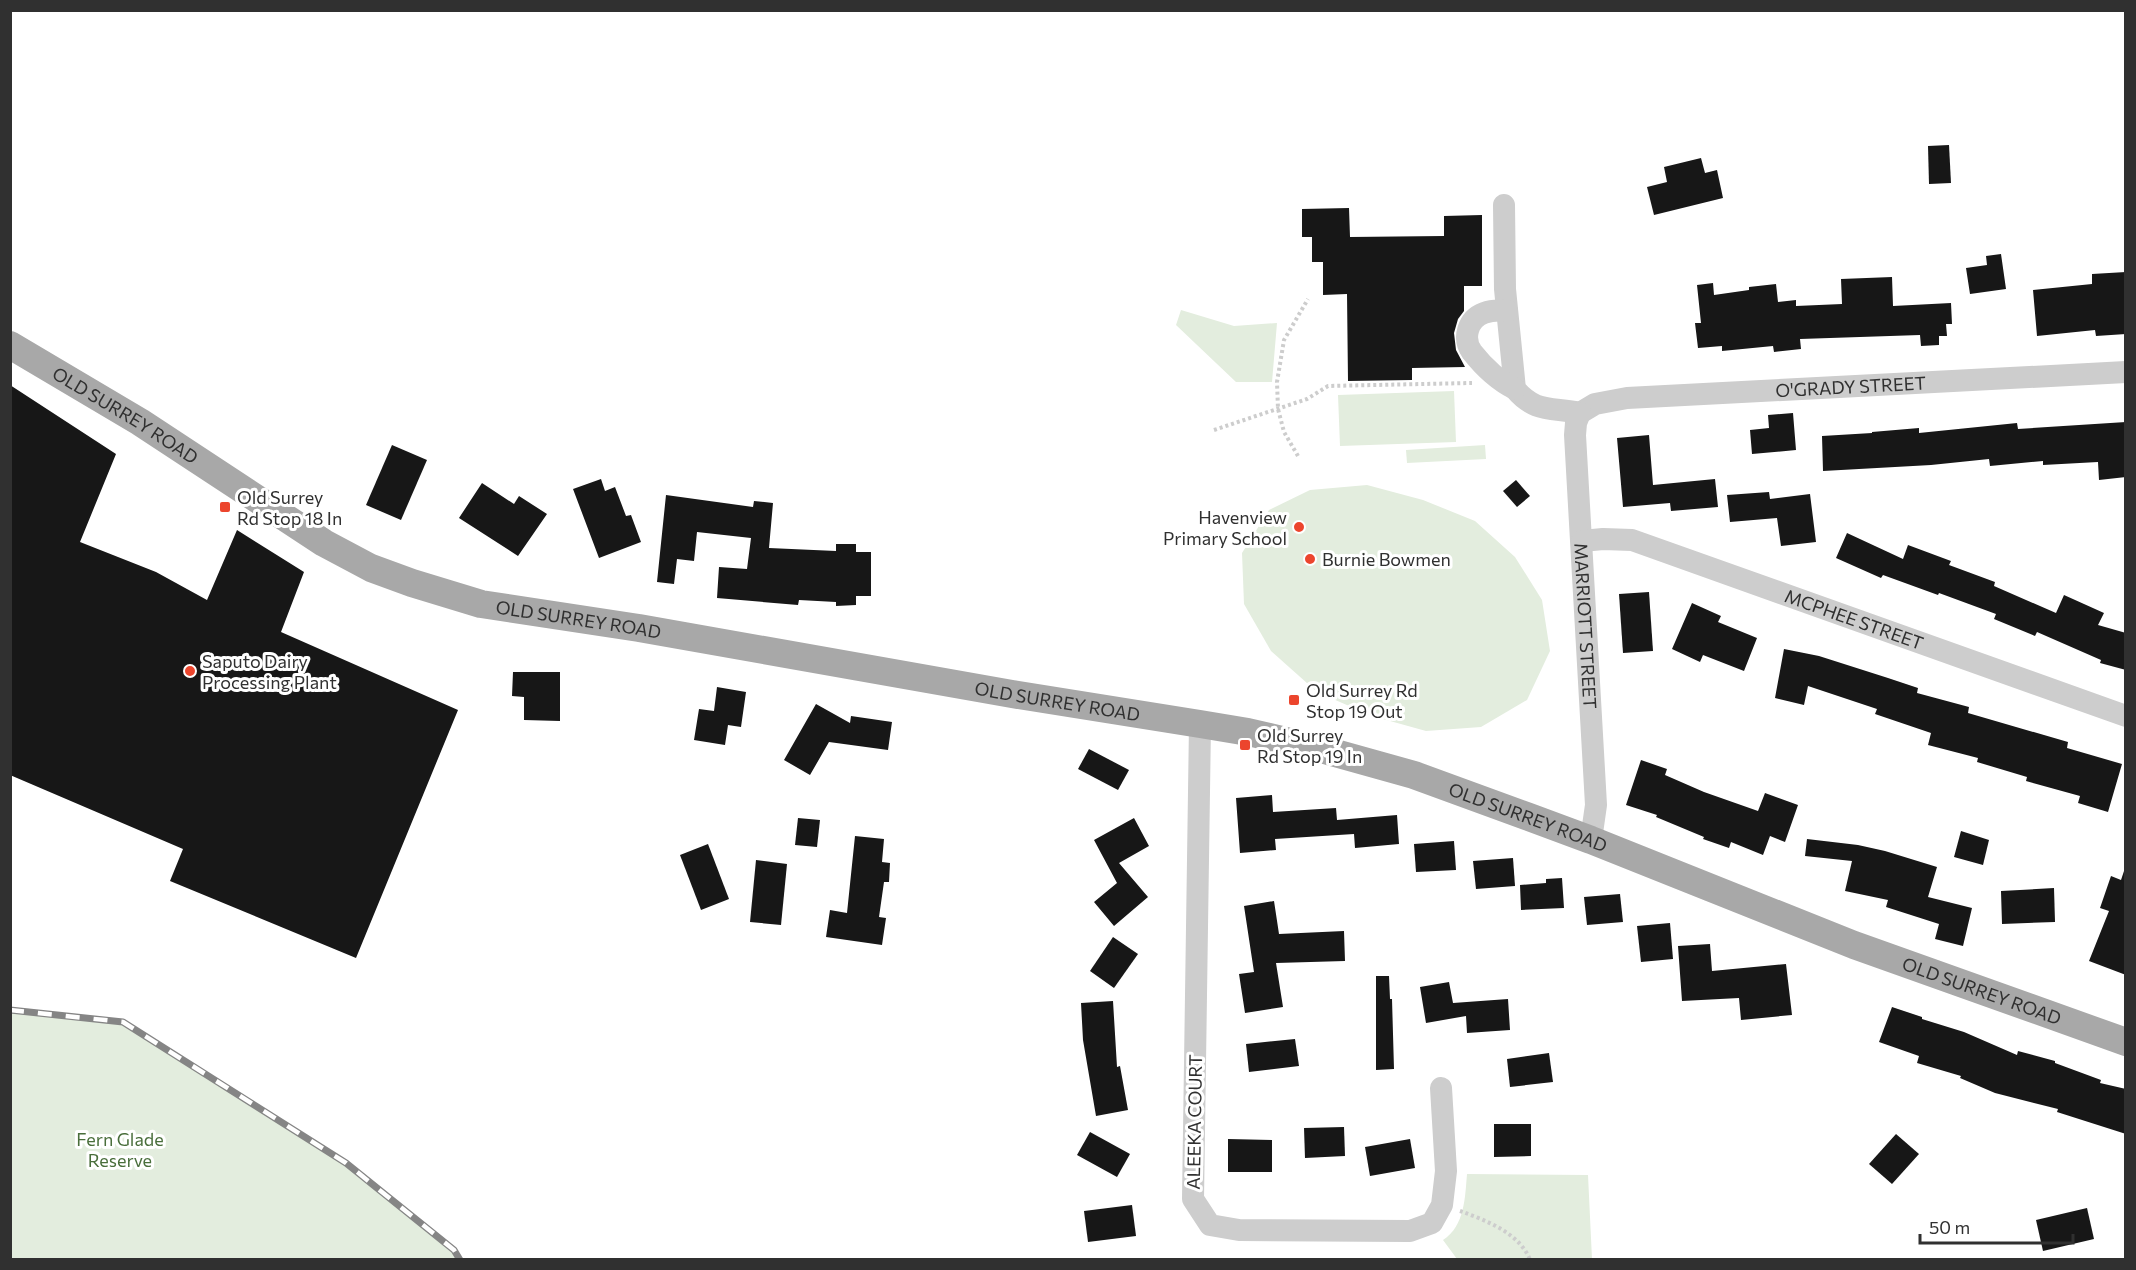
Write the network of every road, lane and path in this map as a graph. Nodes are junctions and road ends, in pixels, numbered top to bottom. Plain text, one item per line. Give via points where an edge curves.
1 (1504, 205) dead end
2 (1308, 299) dead end
3 (1508, 311) junction
4 (10, 345) edge
5 (2126, 372) edge
6 (1509, 386) junction
7 (1278, 410) junction
8 (1580, 413) junction
9 (1214, 430) dead end
10 (1298, 456) dead end
11 (1582, 541) junction
12 (2126, 716) edge
13 (1200, 724) junction
14 (1591, 840) junction
15 (2126, 1042) edge
16 (1441, 1088) dead end
17 (1442, 1205) junction
18 (1530, 1260) edge

1 - 3 street
2 - 7 path via 1284,340 1277,382
3 - 6 street
3 - 6 street via 1481,314 1471,322 1467,335 1471,350
4 - 13 main road, OLD SURREY ROAD via 140,422 324,543 371,568 422,586 481,604
5 - 8 street, O'GRADY STREET via 1627,398 1595,404
6 - 7 path via 1328,386
6 - 8 street via 1538,407
7 - 9 path
7 - 10 path via 1284,432
8 - 11 street, MARRIOTT STREET via 1575,435
11 - 12 street, MCPHEE STREET via 1632,540
11 - 14 street, MARRIOTT STREET via 1596,805
13 - 14 main road, OLD SURREY ROAD via 1328,751 1414,775
13 - 17 street, ALEEKA COURT via 1193,1199 1210,1225 1239,1230 1410,1231 1432,1223
14 - 15 main road, OLD SURREY ROAD via 1854,945
16 - 17 street via 1446,1172
17 - 18 path via 1504,1232 1526,1248

